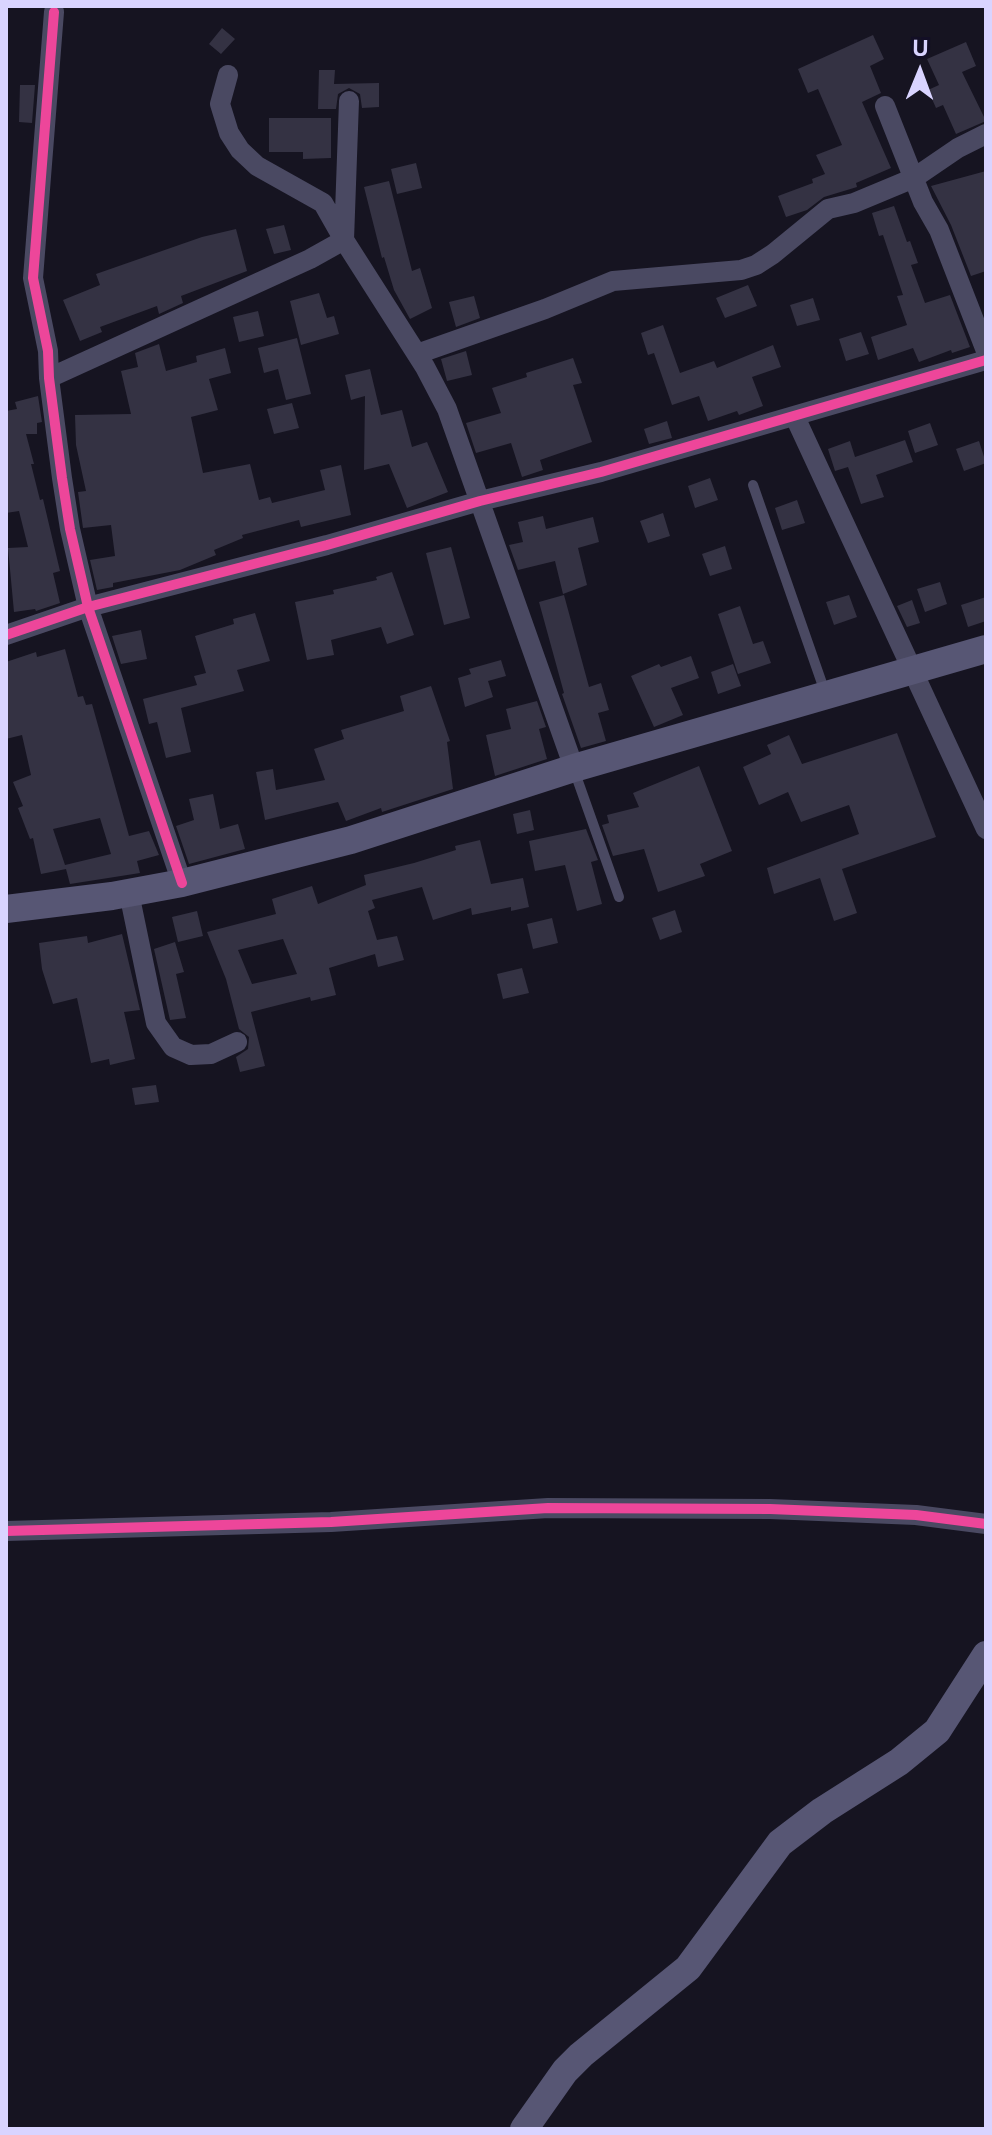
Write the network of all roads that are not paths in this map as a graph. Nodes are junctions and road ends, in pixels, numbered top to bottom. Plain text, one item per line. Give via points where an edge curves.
1 (50, 9) edge
2 (228, 75) dead end
3 (349, 101) dead end
4 (885, 106) dead end
5 (986, 134) edge
6 (914, 178) junction
7 (344, 240) junction
8 (986, 351) edge
9 (417, 354) junction
10 (986, 360) edge
11 (49, 378) junction
12 (795, 417) junction
13 (753, 485) dead end
14 (480, 501) junction
15 (88, 607) junction
16 (6, 635) edge
17 (986, 649) edge
18 (912, 668) junction
19 (826, 694) junction
20 (574, 768) junction
21 (986, 829) edge
22 (182, 883) junction
23 (129, 893) junction
24 (619, 897) dead end
25 (6, 909) edge
26 (237, 1042) dead end
27 (986, 1524) edge
28 (6, 1531) edge
29 (986, 1655) edge
30 (524, 2129) edge

1 - 11 street via 33,278
2 - 7 street via 220,104 240,150 257,166 323,203
3 - 7 street
4 - 6 street
5 - 6 street
6 - 8 street
6 - 9 street via 828,209 773,254 741,270 613,281
7 - 9 street
7 - 11 street
9 - 14 street via 447,409
10 - 12 street
11 - 15 street via 70,529
12 - 14 street
12 - 18 street
13 - 19 lane
14 - 15 street
14 - 20 street
15 - 16 street
15 - 22 street
17 - 18 main road
18 - 19 main road
18 - 21 street
19 - 20 main road
20 - 22 main road via 351,840
20 - 24 lane
22 - 23 main road
23 - 25 main road
23 - 26 street via 156,1023 173,1047 191,1055 211,1054
27 - 28 street via 916,1515 770,1509 548,1508 331,1522
29 - 30 main road via 937,1731 780,1843 688,1968 581,2055

